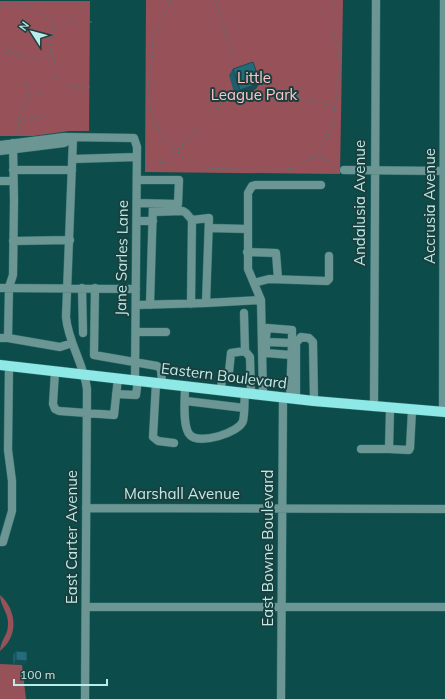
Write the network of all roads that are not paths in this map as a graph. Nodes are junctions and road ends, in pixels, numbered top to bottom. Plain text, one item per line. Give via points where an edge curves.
1 (376, 0) edge
2 (444, 0) edge
3 (74, 138) junction
4 (0, 140) edge
5 (33, 141) junction
6 (15, 143) junction
7 (0, 145) edge
8 (0, 151) edge
9 (137, 158) junction
10 (73, 159) junction
11 (13, 170) junction
12 (72, 170) junction
13 (344, 170) road end
14 (375, 171) junction
15 (445, 171) edge
16 (137, 180) junction
17 (0, 181) edge
18 (13, 181) junction
19 (320, 185) dead end
20 (137, 204) junction
21 (153, 208) junction
22 (192, 220) junction
23 (137, 221) junction
24 (153, 221) junction
25 (248, 227) junction
26 (209, 228) junction
27 (70, 240) junction
28 (13, 241) junction
29 (248, 252) junction
30 (329, 256) dead end
31 (278, 280) junction
32 (254, 283) junction
33 (150, 284) junction
34 (136, 286) junction
35 (9, 287) junction
36 (68, 287) junction
37 (0, 288) edge
38 (82, 288) junction
39 (95, 288) junction
40 (261, 300) junction
41 (191, 304) junction
42 (206, 304) junction
43 (136, 305) junction
44 (150, 306) junction
45 (244, 313) dead end
46 (94, 329) junction
47 (136, 332) junction
48 (166, 332) dead end
49 (83, 333) junction
50 (4, 338) edge
51 (71, 340) junction
52 (266, 342) junction
53 (292, 343) junction
54 (245, 351) junction
55 (266, 353) junction
56 (291, 355) junction
57 (136, 362) junction
58 (5, 365) edge
59 (55, 372) junction
60 (85, 375) junction
61 (118, 378) junction
62 (137, 380) junction
63 (159, 383) junction
64 (185, 387) junction
65 (221, 391) junction
66 (116, 394) junction
67 (248, 394) junction
68 (265, 396) junction
69 (290, 398) junction
70 (186, 401) junction
71 (314, 401) junction
72 (374, 407) junction
73 (244, 408) junction
74 (390, 409) junction
75 (412, 410) junction
76 (444, 412) edge
77 (87, 413) junction
78 (174, 443) dead end
79 (361, 449) dead end
80 (389, 449) junction
81 (86, 508) junction
82 (282, 508) junction
83 (445, 509) edge
84 (1, 542) edge
85 (86, 607) junction
86 (281, 607) junction
87 (445, 607) edge
88 (85, 699) edge
89 (281, 699) edge

1 - 14 street, Andalusia Avenue
2 - 15 street, Accrusia Avenue
3 - 5 street
3 - 6 street via 64,143
3 - 9 street, Jane Sarles Lane via 134,138
3 - 10 street, East Carter Avenue
4 - 5 street
5 - 6 street
6 - 7 street
6 - 8 street
6 - 11 street
9 - 10 street
9 - 16 street, Jane Sarles Lane
10 - 12 street, East Carter Avenue
11 - 12 street
11 - 18 street
12 - 27 street, East Carter Avenue
13 - 14 street
14 - 15 street
14 - 72 street, Andalusia Avenue
15 - 76 street, Accrusia Avenue
16 - 20 street, Jane Sarles Lane
16 - 21 street via 179,180 178,204
17 - 18 street
18 - 28 street
19 - 25 street via 252,186 248,193
20 - 21 street
20 - 23 street, Jane Sarles Lane
21 - 22 street via 183,212
21 - 24 street
22 - 26 street via 209,218
22 - 41 street
23 - 24 street
23 - 34 street, Jane Sarles Lane
24 - 33 street
25 - 26 street
25 - 29 street
26 - 42 street
27 - 28 street
27 - 36 street, East Carter Avenue
28 - 35 street
29 - 31 street via 276,253
29 - 32 street via 248,269
30 - 31 street via 329,279 326,281
31 - 32 street
32 - 40 street
33 - 34 street
33 - 44 street
34 - 39 street
34 - 43 street, Jane Sarles Lane
35 - 36 street
35 - 37 street
35 - 50 street
36 - 38 street
36 - 51 street, East Carter Avenue via 66,322
38 - 39 street
38 - 49 street
39 - 46 street
40 - 42 street
40 - 68 street
41 - 42 street
41 - 44 street
43 - 44 street
43 - 47 street, Jane Sarles Lane
45 - 54 street
46 - 49 street
46 - 57 street via 94,355
47 - 48 street
47 - 57 street, Jane Sarles Lane
49 - 51 street
50 - 51 street via 60,347
51 - 60 street, East Carter Avenue
52 - 53 street
52 - 53 street via 267,328 292,330
52 - 55 street
53 - 56 street
54 - 65 street via 231,353 229,372 222,376
54 - 67 street via 250,357
55 - 56 street
55 - 68 street
56 - 69 street
57 - 62 street, Jane Sarles Lane
57 - 63 street via 160,367
58 - 59 main road, Eastern Boulevard
58 - 84 street via 12,511
59 - 60 main road, Eastern Boulevard
59 - 77 street via 55,409
60 - 61 main road, Eastern Boulevard
60 - 77 street, East Carter Avenue
61 - 62 main road, Eastern Boulevard
61 - 66 street
62 - 63 main road, Eastern Boulevard
62 - 66 street via 136,395
63 - 64 main road, Eastern Boulevard
63 - 78 street via 153,437 158,441
64 - 65 main road, Eastern Boulevard
64 - 70 street
65 - 67 main road, Eastern Boulevard
66 - 77 street via 114,414
67 - 68 main road, Eastern Boulevard
67 - 73 street
68 - 69 main road, Eastern Boulevard
69 - 71 main road, Eastern Boulevard
69 - 71 street via 296,343 301,337 309,338 313,342
69 - 82 street, East Bowne Boulevard
70 - 73 street
70 - 73 street via 186,422 190,435 194,438 203,439 233,431 243,422
71 - 72 main road, Eastern Boulevard
72 - 74 main road, Eastern Boulevard
74 - 75 main road, Eastern Boulevard
74 - 80 street
75 - 76 main road, Eastern Boulevard
75 - 80 street via 409,450
77 - 81 street, East Carter Avenue
79 - 80 street
81 - 82 street, Marshall Avenue
81 - 85 street, East Carter Avenue
82 - 83 street, Marshall Avenue
82 - 86 street, East Bowne Boulevard
85 - 86 street
85 - 88 street, East Carter Avenue
86 - 87 street
86 - 89 street, East Bowne Boulevard

